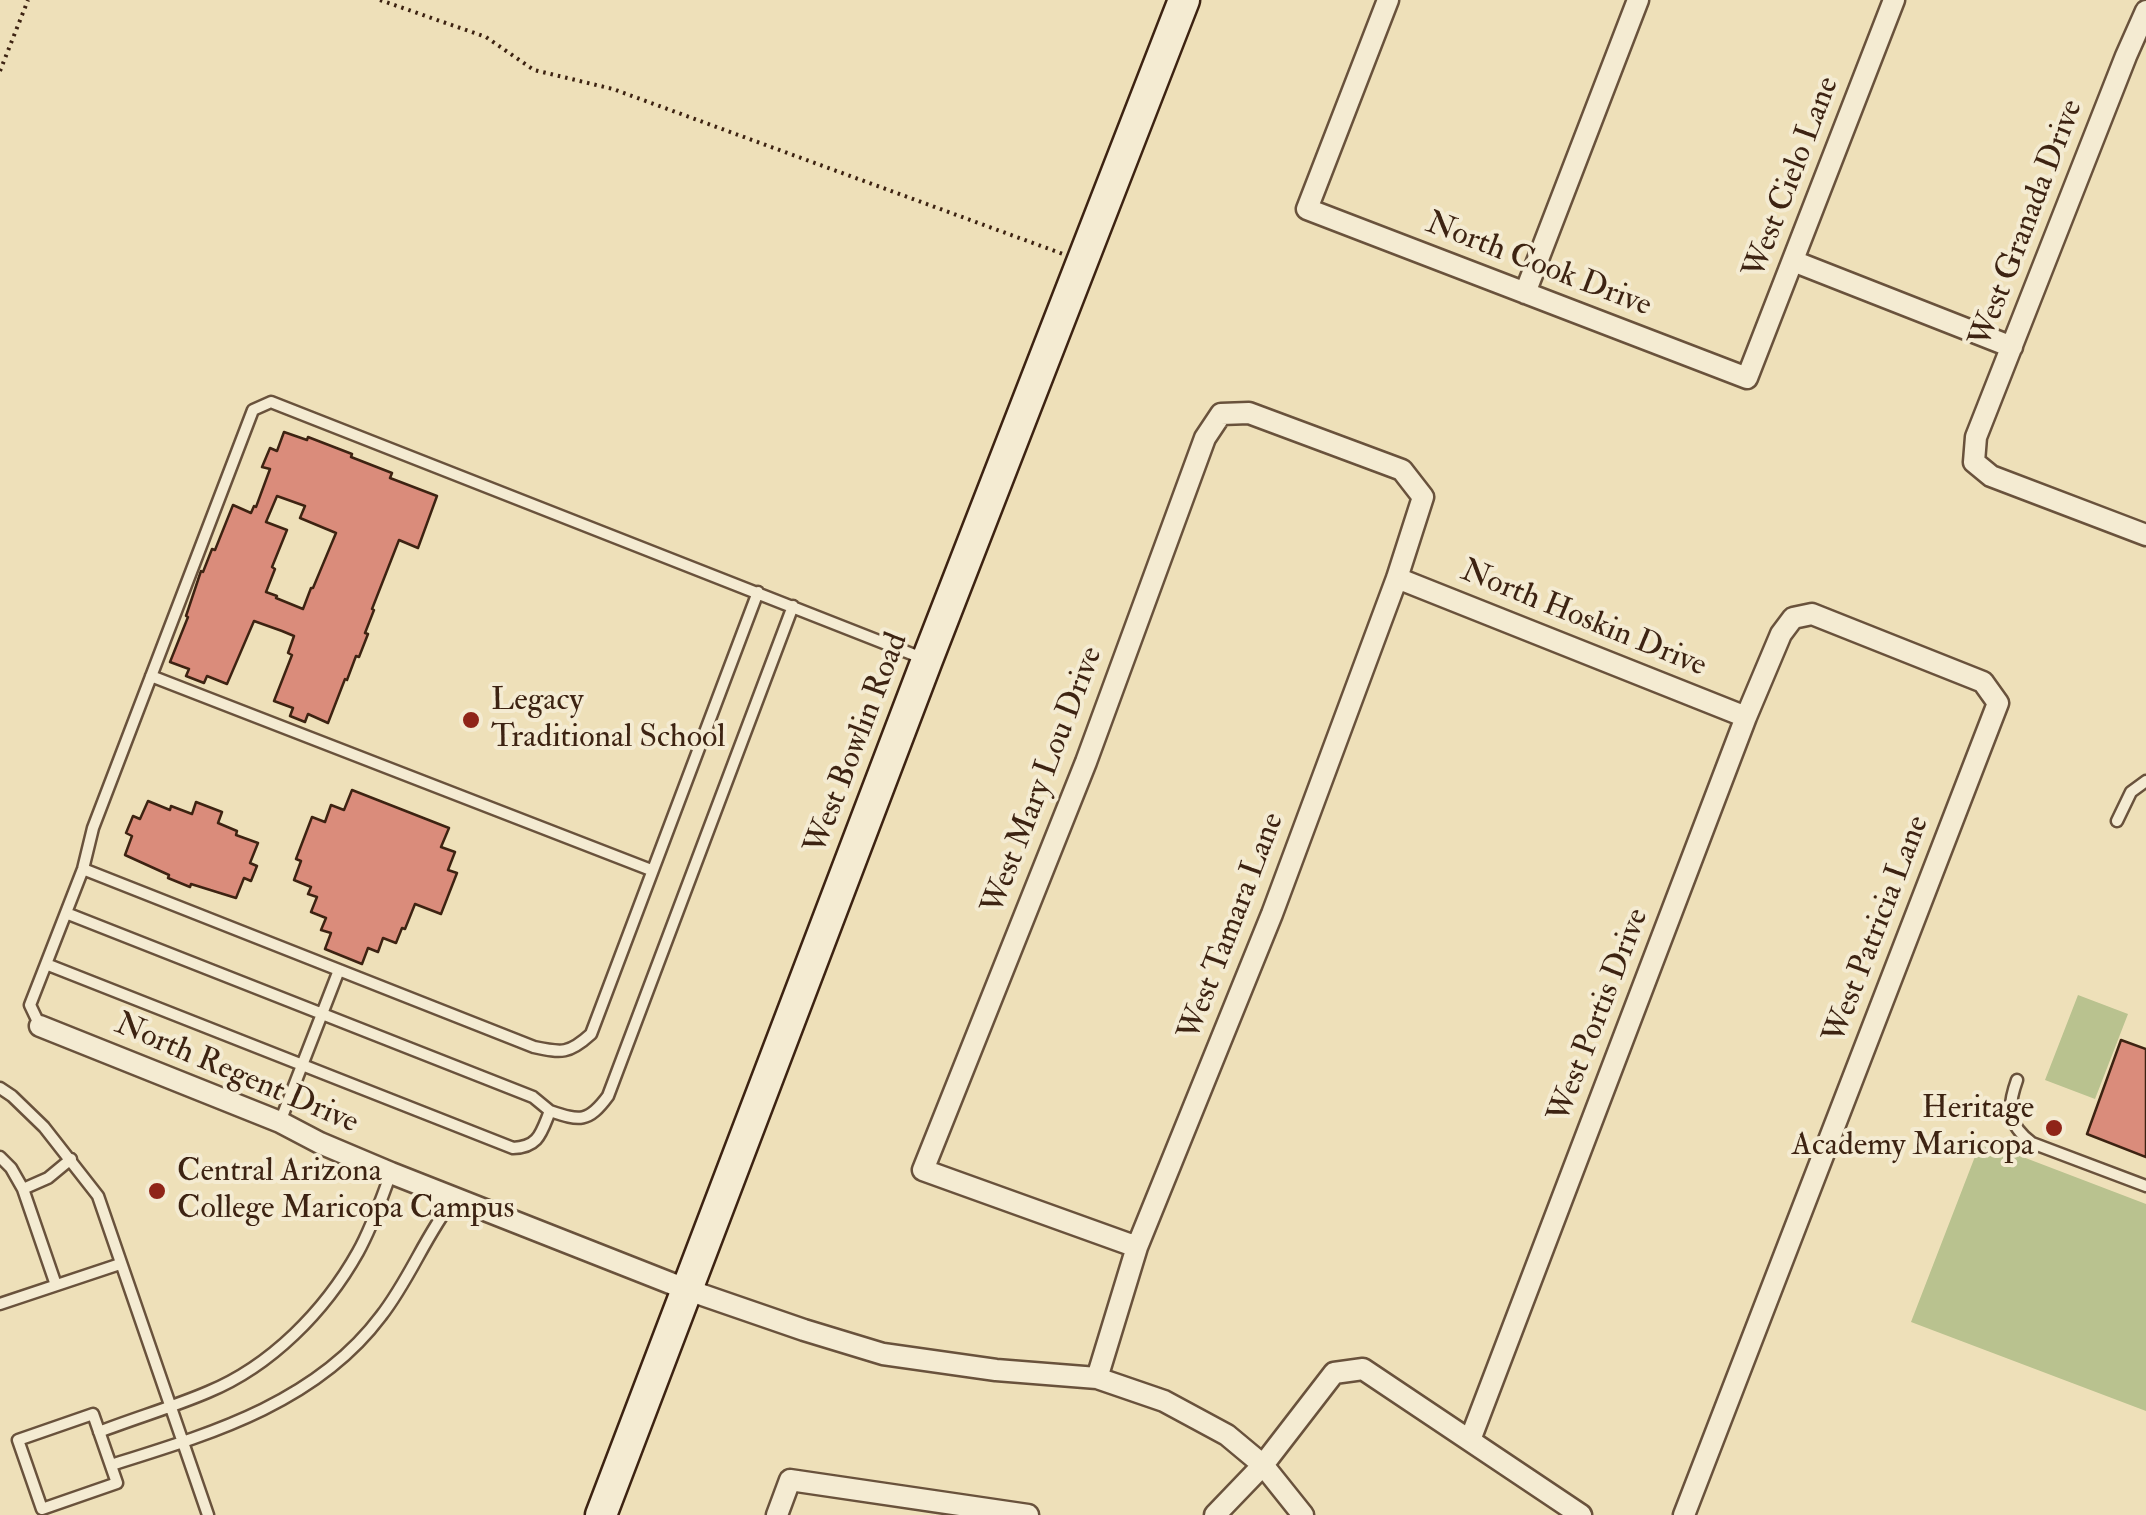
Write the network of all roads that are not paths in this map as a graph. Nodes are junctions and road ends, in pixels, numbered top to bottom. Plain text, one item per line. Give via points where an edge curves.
1 (1184, 0) edge
2 (1388, 0) edge
3 (1638, 0) edge
4 (1894, 0) edge
5 (2146, 12) edge
6 (1793, 261) junction
7 (1525, 293) junction
8 (2012, 346) junction
9 (1747, 378) joint
10 (1423, 497) joint
11 (2146, 536) edge
12 (1397, 578) junction
13 (758, 592) junction
14 (794, 606) junction
15 (1793, 618) joint
16 (927, 660) junction
17 (151, 676) junction
18 (1746, 717) junction
19 (2146, 781) edge
20 (2117, 821) dead end
21 (83, 869) junction
22 (651, 870) junction
23 (66, 913) junction
24 (46, 964) junction
25 (339, 970) junction
26 (320, 1015) junction
27 (40, 1026) joint
28 (302, 1065) junction
29 (2016, 1080) dead end
30 (0, 1088) edge
31 (550, 1111) junction
32 (280, 1122) junction
33 (0, 1157) edge
34 (71, 1159) junction
35 (391, 1174) junction
36 (2146, 1186) edge
37 (24, 1189) junction
38 (454, 1198) junction
39 (1137, 1247) junction
40 (120, 1264) junction
41 (56, 1285) junction
42 (688, 1290) junction
43 (0, 1304) edge
44 (1096, 1378) junction
45 (170, 1406) junction
46 (99, 1432) junction
47 (1470, 1440) junction
48 (183, 1443) junction
49 (111, 1465) junction
50 (1263, 1465) junction
51 (970, 1512) edge
52 (208, 1515) edge
53 (601, 1515) edge
54 (777, 1515) edge
55 (1028, 1515) edge
56 (1214, 1515) edge
57 (1303, 1515) edge
58 (1581, 1515) edge
59 (1684, 1515) edge

1 - 16 street, West Bowlin Road
2 - 7 street, North Cook Drive via 1307,209
3 - 7 street
4 - 6 street, West Cielo Lane
5 - 8 street, West Granada Drive
6 - 8 street
6 - 9 street, West Cielo Lane
7 - 9 street, North Cook Drive
8 - 11 street, West Granada Drive via 1976,437 1974,462 1991,476
10 - 12 street, West Tamara Lane
10 - 39 street, West Mary Lou Drive via 1402,470 1249,413 1221,414 1205,438 1086,762 923,1170
12 - 18 street, North Hoskin Drive
12 - 39 street, West Tamara Lane via 1272,914
13 - 14 lane
13 - 17 lane via 270,402 253,410
13 - 22 lane
14 - 16 lane
14 - 31 lane via 608,1096 594,1114 576,1119
15 - 18 street, West Portis Drive
15 - 59 street, West Patricia Lane via 1812,614 1983,682 1998,703
16 - 42 street, West Bowlin Road
17 - 21 lane
17 - 22 lane
18 - 47 street, West Portis Drive
19 - 20 lane via 2131,792
21 - 23 lane
21 - 25 lane
22 - 25 lane via 591,1034 574,1049 534,1047
23 - 24 lane
23 - 26 lane
24 - 27 lane via 30,1004
24 - 28 lane
25 - 26 lane
26 - 28 lane
26 - 31 lane via 533,1097
27 - 32 street, North Regent Drive
28 - 31 lane via 512,1148 528,1148 539,1138
28 - 32 lane
29 - 36 lane via 2010,1109 2022,1135
30 - 34 lane
32 - 35 street, North Regent Drive
33 - 37 lane
34 - 37 lane
34 - 40 lane via 98,1196
35 - 38 street, North Regent Drive
35 - 45 lane via 360,1249 302,1326 235,1378
37 - 41 lane
38 - 42 street, North Regent Drive
38 - 48 lane via 396,1296 332,1367 276,1405
39 - 44 street, West Tamara Lane
40 - 41 lane
40 - 45 lane
41 - 43 lane
42 - 44 street, North Regent Drive via 883,1354
42 - 53 street, West Bowlin Road
44 - 50 street, North Regent Drive via 1164,1401 1228,1435
45 - 46 lane
45 - 48 lane
46 - 49 lane
46 - 49 lane via 93,1414 18,1440 42,1510 117,1483
47 - 50 street via 1363,1369 1334,1373
47 - 58 street
48 - 49 lane
48 - 52 lane
50 - 56 street
50 - 57 street, North Regent Drive
51 - 54 street via 790,1480
51 - 55 street

